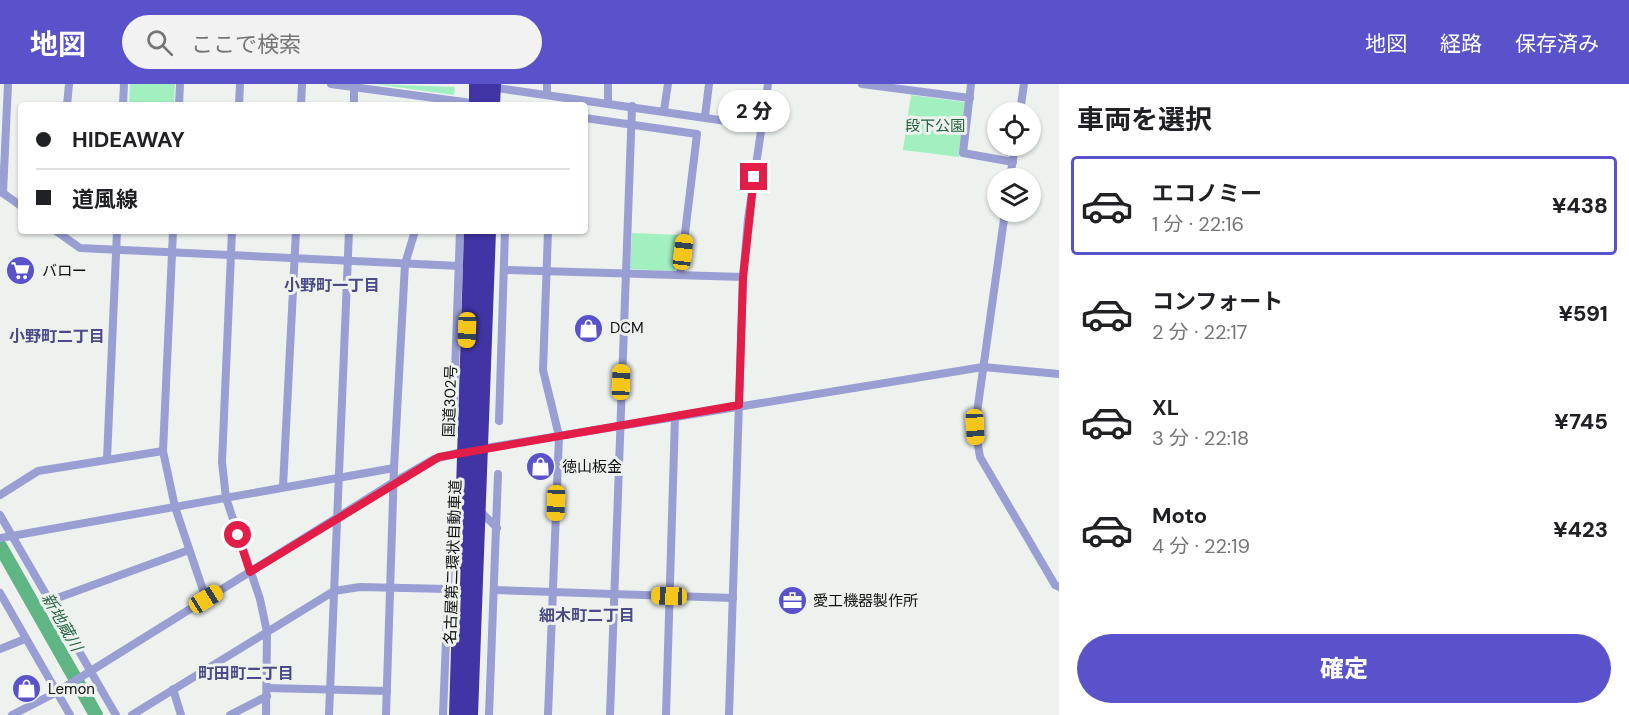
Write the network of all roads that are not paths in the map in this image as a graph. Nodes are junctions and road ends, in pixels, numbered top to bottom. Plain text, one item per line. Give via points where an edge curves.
1 (8, 84) edge
2 (69, 84) edge
3 (124, 84) edge
4 (180, 84) edge
5 (240, 84) edge
6 (302, 84) edge
7 (331, 84) edge
8 (474, 84) edge
9 (485, 84) edge
10 (495, 84) edge
11 (547, 84) edge
12 (608, 84) edge
13 (669, 84) edge
14 (709, 84) edge
15 (768, 84) edge
16 (862, 84) edge
17 (971, 84) edge
18 (1024, 84) edge
19 (873, 85) edge
20 (354, 86) edge
21 (920, 88) edge
22 (547, 94) junction
23 (970, 98) junction
24 (420, 101) edge
25 (68, 102) edge
26 (123, 102) edge
27 (179, 102) edge
28 (239, 102) edge
29 (301, 102) edge
30 (354, 102) edge
31 (477, 102) edge
32 (479, 102) edge
33 (494, 102) edge
34 (1021, 102) edge
35 (608, 103) junction
36 (632, 106) junction
37 (664, 110) junction
38 (705, 116) junction
39 (588, 118) edge
40 (631, 124) junction
41 (761, 126) junction
42 (1014, 156) edge
43 (1013, 162) junction
44 (1012, 168) edge
45 (1, 192) edge
46 (18, 204) edge
47 (1004, 222) edge
48 (62, 234) edge
49 (117, 234) edge
50 (173, 234) edge
51 (232, 234) edge
52 (296, 234) edge
53 (349, 234) edge
54 (414, 234) edge
55 (460, 234) edge
56 (470, 234) edge
57 (480, 234) edge
58 (490, 234) edge
59 (505, 234) edge
60 (548, 234) edge
61 (116, 250) junction
62 (172, 252) junction
63 (231, 254) junction
64 (294, 257) junction
65 (348, 260) junction
66 (405, 264) junction
67 (459, 266) junction
68 (504, 270) junction
69 (547, 271) junction
70 (624, 274) junction
71 (680, 276) junction
72 (743, 278) junction
73 (501, 345) junction
74 (983, 367) junction
75 (1059, 374) edge
76 (466, 375) junction
77 (455, 390) junction
78 (465, 405) junction
79 (739, 405) junction
80 (675, 417) junction
81 (499, 421) dead end
82 (619, 426) junction
83 (453, 428) dead end
84 (559, 436) junction
85 (162, 451) junction
86 (463, 452) junction
87 (107, 459) junction
88 (394, 468) junction
89 (498, 474) dead end
90 (338, 479) junction
91 (394, 482) junction
92 (283, 487) junction
93 (457, 492) junction
94 (0, 495) edge
95 (226, 498) junction
96 (175, 507) junction
97 (0, 515) edge
98 (336, 519) junction
99 (497, 528) junction
100 (461, 536) junction
101 (6, 537) edge
102 (449, 544) junction
103 (189, 550) junction
104 (250, 572) junction
105 (391, 587) junction
106 (1059, 587) edge
107 (447, 589) junction
108 (495, 590) junction
109 (334, 591) junction
110 (552, 592) junction
111 (0, 593) edge
112 (614, 594) junction
113 (669, 596) junction
114 (733, 598) junction
115 (206, 599) junction
116 (52, 600) junction
117 (267, 632) junction
118 (25, 639) junction
119 (0, 649) edge
120 (91, 671) junction
121 (172, 689) junction
122 (330, 689) junction
123 (387, 691) junction
124 (57, 692) junction
125 (267, 692) junction
126 (468, 696) junction
127 (490, 704) junction
128 (12, 715) edge
129 (70, 715) edge
130 (116, 715) edge
131 (132, 715) edge
132 (181, 715) edge
133 (230, 715) edge
134 (266, 715) edge
135 (329, 715) edge
136 (386, 715) edge
137 (443, 715) edge
138 (455, 715) edge
139 (462, 715) edge
140 (473, 715) edge
141 (489, 715) edge
142 (548, 715) edge
143 (609, 715) edge
144 (666, 715) edge
145 (729, 715) edge

1 - 45 street
2 - 25 street
3 - 26 street
4 - 27 street
5 - 28 street
6 - 29 street
7 - 20 street
8 - 22 street
8 - 31 highway
9 - 32 highway, bridge
10 - 33 highway, bridge
11 - 22 street
12 - 35 street
13 - 37 street
14 - 38 street
15 - 41 street
16 - 19 street
17 - 23 street
18 - 34 street
19 - 21 street
20 - 24 street
20 - 30 street
21 - 23 street
22 - 35 street
23 - 43 street via 963,153
35 - 36 street
36 - 37 street
36 - 40 street
37 - 38 street
38 - 41 street
39 - 40 street
40 - 70 street
40 - 71 street via 696,134
41 - 72 street
42 - 43 street
43 - 44 street
45 - 46 street
47 - 74 street
48 - 61 street via 81,248
49 - 61 street
50 - 62 street
51 - 63 street
52 - 64 street
53 - 65 street
54 - 66 street
55 - 67 street
56 - 76 highway, 国道302号
57 - 126 highway, 名古屋第二環状自動車道, bridge
58 - 126 highway, 名古屋第二環状自動車道, bridge
59 - 68 street
60 - 69 street
61 - 62 street
61 - 87 street
62 - 63 street
62 - 85 street
63 - 64 street
63 - 95 street via 222,462
64 - 65 street
64 - 92 street
65 - 66 street
65 - 90 street
66 - 67 street
66 - 88 street
67 - 77 street
68 - 69 street
68 - 73 street
69 - 70 street
69 - 84 street via 543,370
70 - 71 street
70 - 82 street
71 - 72 street
72 - 79 street
73 - 76 street
73 - 81 street
74 - 75 street
74 - 79 street
74 - 106 street via 975,443
76 - 78 highway, 国道302号
77 - 78 street
77 - 83 street
78 - 86 highway, 国道302号
79 - 80 street
79 - 114 street
80 - 82 street
80 - 113 street
82 - 84 street
82 - 112 street
84 - 86 street
84 - 110 street
85 - 87 street
85 - 96 street
86 - 91 street via 434,459
86 - 93 highway, 国道302号
87 - 94 street via 38,471
88 - 90 street
88 - 91 street
89 - 99 street
90 - 92 street
90 - 98 street
91 - 98 street
91 - 105 street
92 - 95 street
93 - 99 street
93 - 100 highway, 国道302号
93 - 102 street
95 - 96 street
95 - 104 street
96 - 101 street
96 - 103 street
97 - 101 street
98 - 104 street
98 - 109 street
99 - 108 street
100 - 102 street
100 - 138 highway, 国道302号
101 - 116 street
102 - 107 street
103 - 115 street
103 - 116 street
104 - 115 street
104 - 117 street
105 - 107 street
105 - 109 street via 360,586
105 - 123 street
107 - 137 street
108 - 110 street
108 - 127 street
109 - 117 street
109 - 122 street
110 - 112 street
110 - 142 street
111 - 118 street
112 - 113 street
112 - 143 street
113 - 114 street
113 - 144 street
114 - 145 street
115 - 120 street
116 - 120 street
117 - 121 street
117 - 125 street
118 - 119 street
118 - 124 street
120 - 124 street
120 - 130 street
121 - 131 street
121 - 132 street
122 - 123 street
122 - 125 street
122 - 135 street
123 - 136 street
124 - 128 street
124 - 129 street
125 - 133 street
125 - 134 street
126 - 139 highway, 名古屋第二環状自動車道, bridge
126 - 140 highway, bridge
127 - 139 street
127 - 141 street

